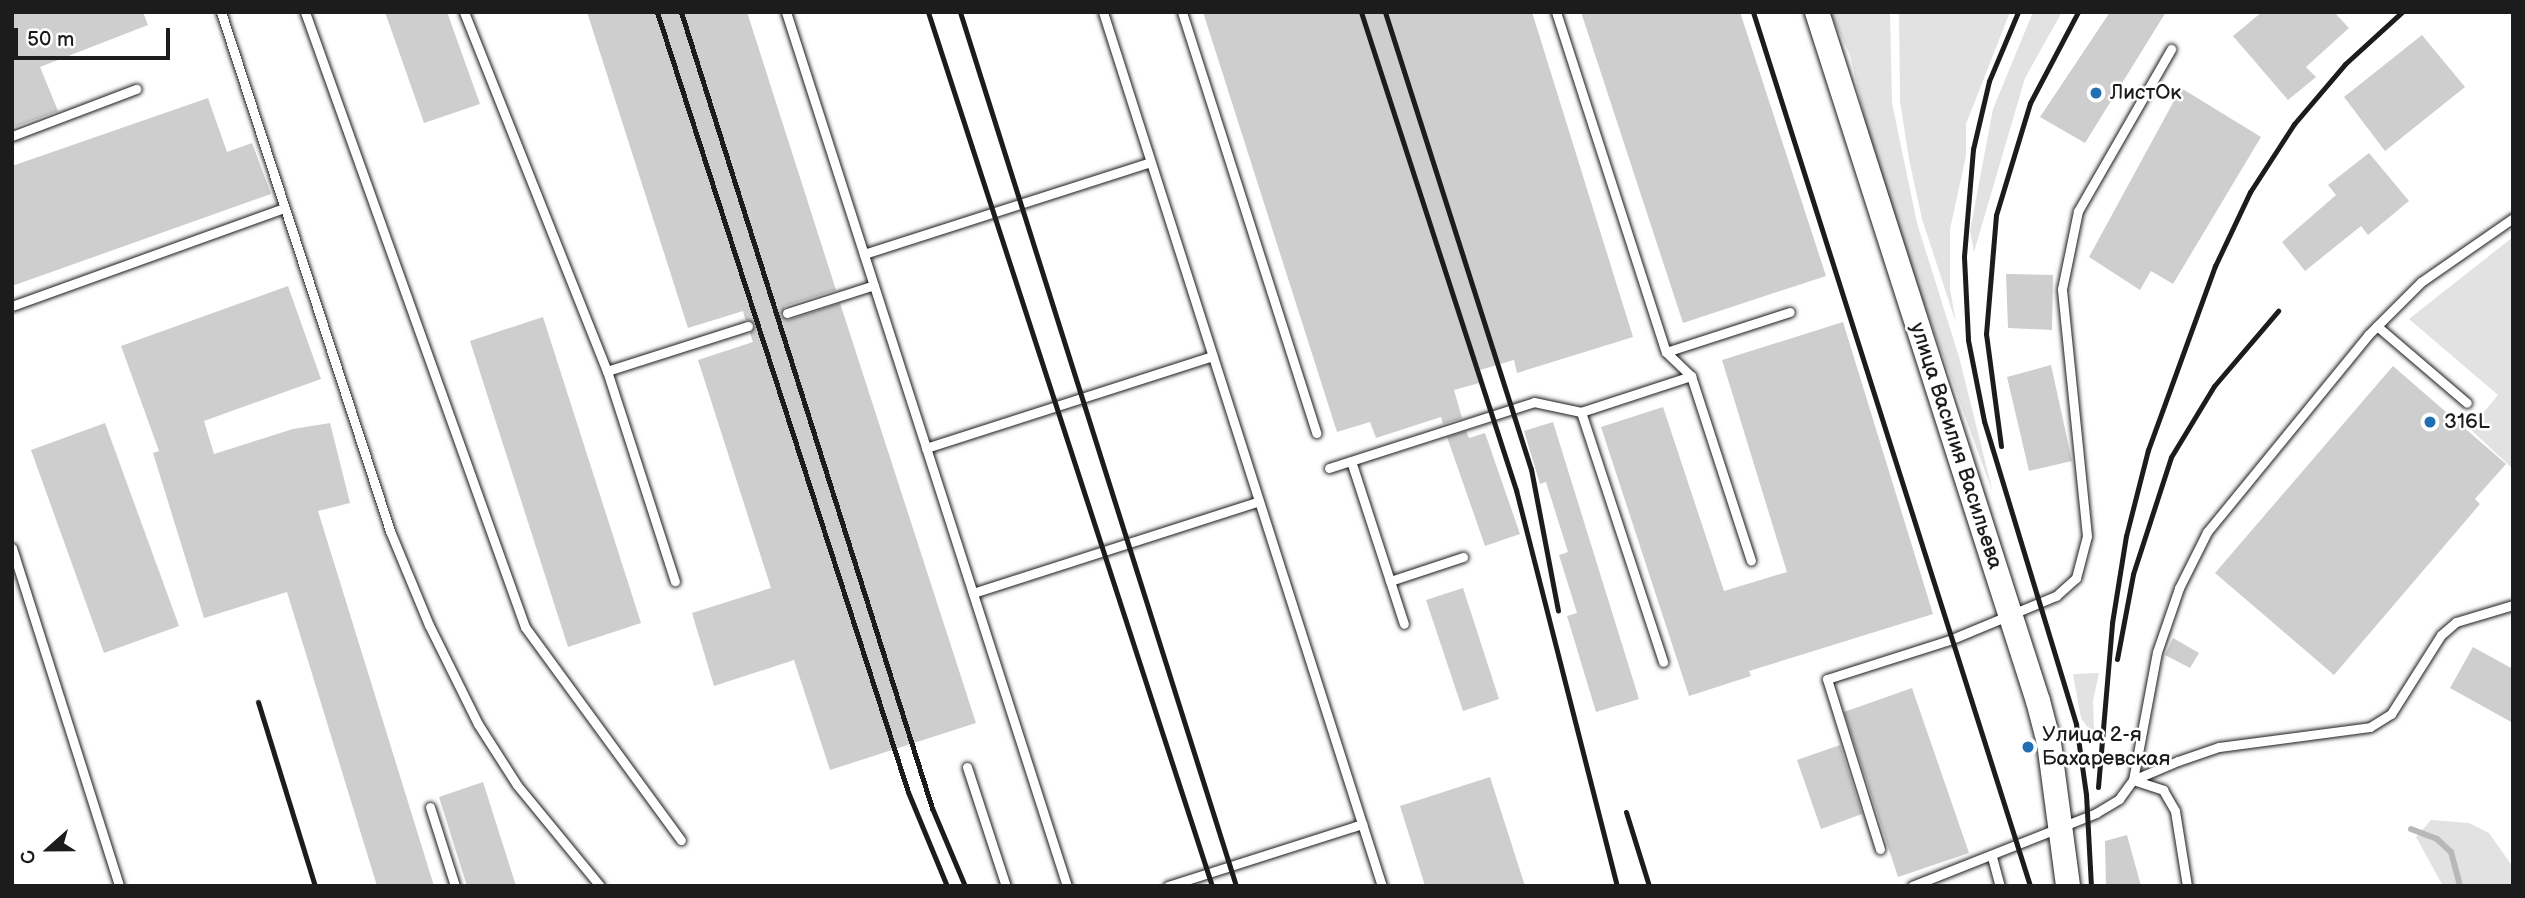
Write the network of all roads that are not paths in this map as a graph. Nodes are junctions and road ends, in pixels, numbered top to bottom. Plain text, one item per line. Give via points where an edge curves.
1 (221, 12) edge
2 (305, 12) edge
3 (464, 12) edge
4 (786, 12) edge
5 (1102, 12) edge
6 (1182, 12) edge
7 (1556, 12) edge
8 (1817, 12) edge
9 (2171, 48) dead end
10 (136, 89) dead end
11 (12, 136) edge
12 (1150, 162) junction
13 (284, 208) junction
14 (2513, 218) edge
15 (864, 254) junction
16 (874, 285) junction
17 (12, 306) edge
18 (1790, 312) dead end
19 (787, 313) dead end
20 (748, 326) dead end
21 (2377, 326) junction
22 (1666, 352) junction
23 (1213, 356) junction
24 (607, 371) junction
25 (1691, 376) junction
26 (2467, 403) dead end
27 (1581, 412) junction
28 (1316, 433) dead end
29 (926, 448) junction
30 (1351, 461) junction
31 (1329, 468) dead end
32 (1259, 501) junction
33 (12, 548) edge
34 (1463, 557) dead end
35 (1751, 561) dead end
36 (675, 581) dead end
37 (1390, 581) junction
38 (972, 593) junction
39 (2513, 605) edge
40 (2010, 614) junction
41 (1404, 624) dead end
42 (1663, 662) dead end
43 (967, 767) dead end
44 (2133, 780) junction
45 (430, 807) dead end
46 (1362, 824) junction
47 (2061, 828) junction
48 (681, 840) dead end
49 (1880, 849) dead end
50 (1992, 857) junction
51 (119, 886) edge
52 (455, 886) edge
53 (600, 886) edge
54 (1006, 886) edge
55 (1067, 886) edge
56 (1168, 886) edge
57 (1382, 886) edge
58 (1912, 886) edge
59 (2000, 886) edge
60 (2068, 886) edge
61 (2187, 886) edge

1 - 13 lane
2 - 48 lane via 526,627
3 - 24 lane
4 - 15 lane
5 - 12 lane
6 - 28 lane
7 - 22 lane
8 - 40 main road, улица Василия Васильева
9 - 40 lane via 2078,211 2062,289 2087,536 2076,578 2056,596
10 - 11 lane
12 - 15 lane
12 - 23 lane
13 - 17 lane
13 - 53 lane via 390,531 429,625 478,724 517,785
14 - 21 lane via 2421,282
15 - 16 lane
16 - 19 lane
16 - 29 lane
18 - 22 lane
20 - 24 lane
21 - 26 lane
21 - 44 lane via 2207,532 2179,588 2157,652
22 - 25 lane
23 - 29 lane
23 - 32 lane
24 - 36 lane
25 - 27 lane
25 - 35 lane
27 - 30 lane via 1534,402
27 - 42 lane
29 - 38 lane
30 - 31 lane
30 - 37 lane
32 - 38 lane
32 - 46 lane
33 - 51 lane
34 - 37 lane
37 - 41 lane
38 - 55 lane
39 - 44 lane via 2448,629 2391,714 2370,727 2219,747
40 - 47 main road, улица Василия Васильева via 2049,743
40 - 49 lane via 1952,639 1827,679
43 - 54 lane
44 - 47 lane via 2112,804
44 - 61 lane via 2163,790 2175,811
45 - 52 lane
46 - 56 lane
46 - 57 lane
47 - 50 lane
47 - 60 main road, улица Василия Васильева
50 - 58 lane
50 - 59 lane

